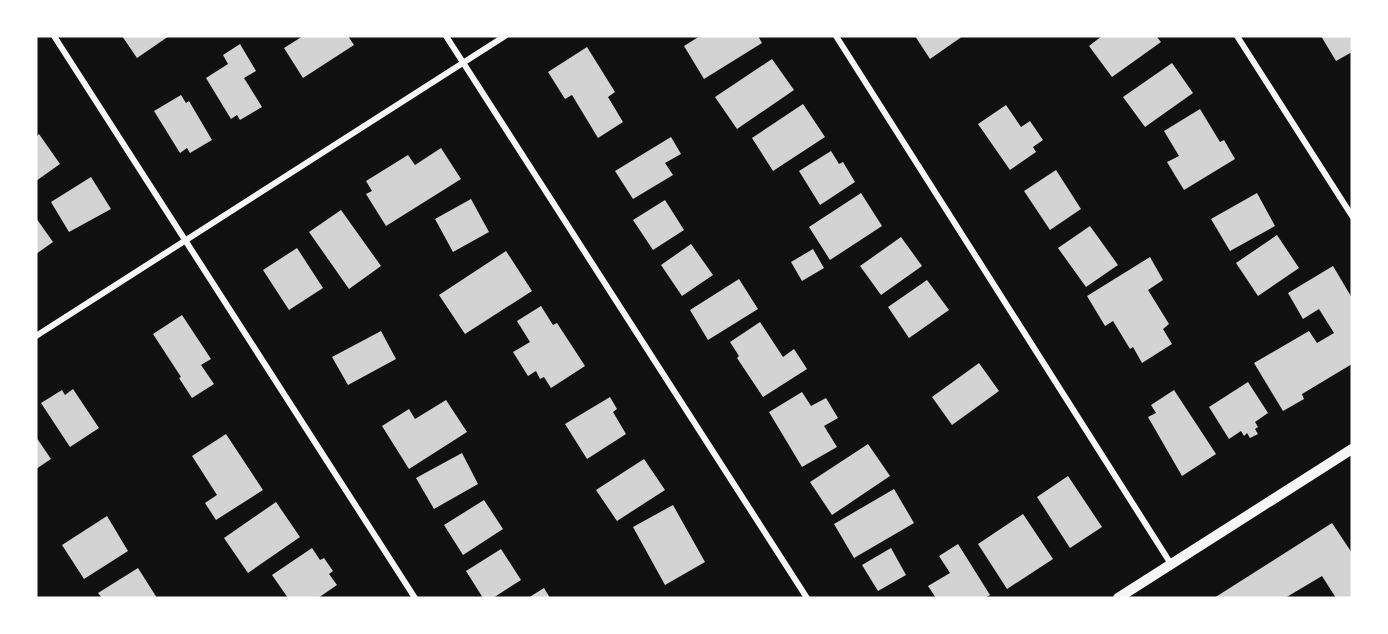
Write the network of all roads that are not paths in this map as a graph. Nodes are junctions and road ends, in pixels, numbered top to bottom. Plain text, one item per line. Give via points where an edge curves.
1 (54, 36) edge
2 (446, 36) edge
3 (505, 36) edge
4 (836, 36) edge
5 (1238, 36) edge
6 (464, 63) junction
7 (1352, 216) edge
8 (185, 241) junction
9 (36, 336) edge
10 (1352, 449) edge
11 (1171, 564) junction
12 (415, 598) edge
13 (807, 598) edge
14 (1118, 598) edge

1 - 8 street
2 - 6 street
3 - 6 street
4 - 11 street
5 - 7 street
6 - 8 street
6 - 13 street
8 - 9 street
8 - 12 street
10 - 11 street
11 - 14 street

